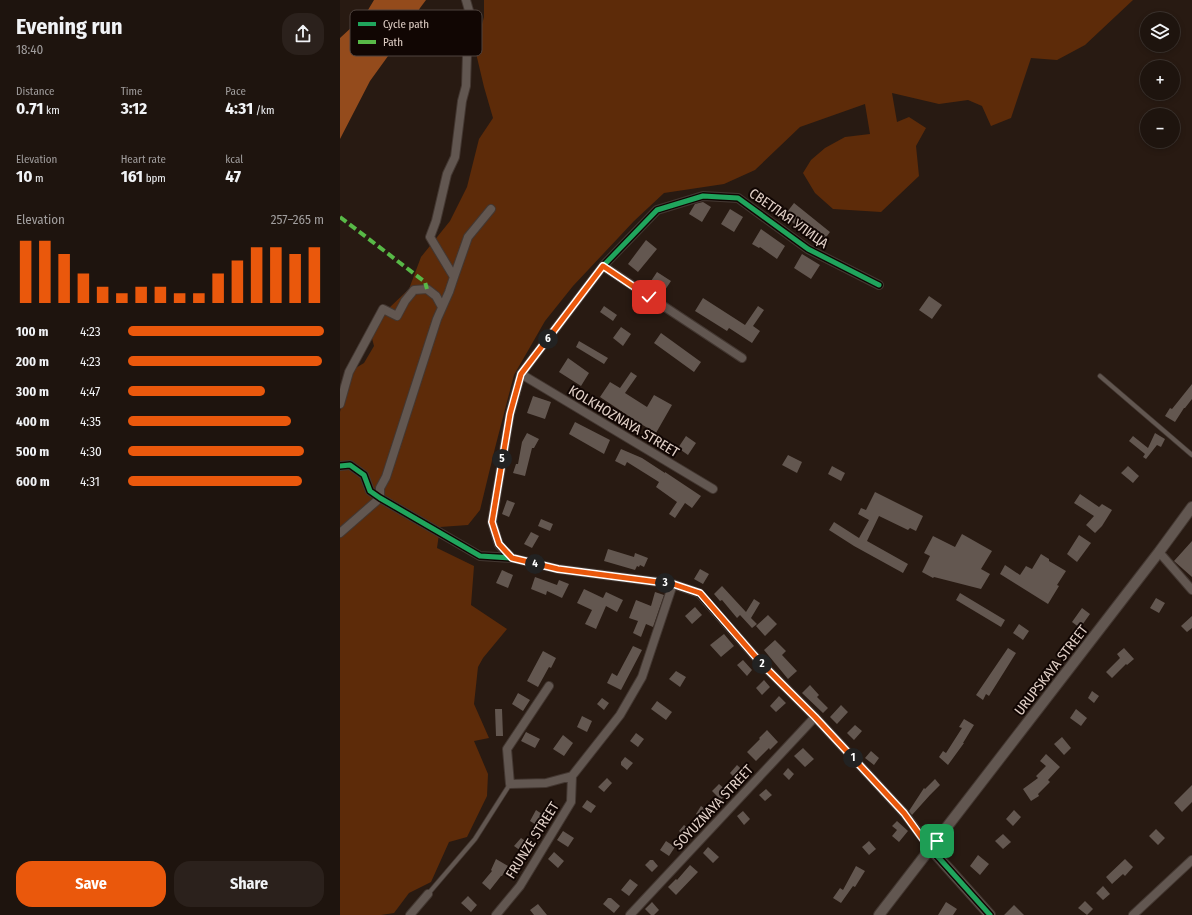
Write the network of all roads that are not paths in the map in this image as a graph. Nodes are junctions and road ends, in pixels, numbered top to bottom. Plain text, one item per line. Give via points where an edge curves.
1 (466, 0) edge
2 (469, 10) edge
3 (468, 56) edge
4 (491, 209) dead end
5 (603, 266) junction
6 (454, 277) junction
7 (879, 285) dead end
8 (442, 306) junction
9 (742, 358) dead end
10 (521, 374) junction
11 (1100, 376) dead end
12 (340, 404) edge
13 (1192, 455) edge
14 (340, 466) edge
15 (712, 489) dead end
16 (380, 498) junction
17 (1192, 507) edge
18 (340, 533) edge
19 (1159, 552) junction
20 (512, 558) junction
21 (673, 584) junction
22 (1192, 590) edge
23 (548, 686) dead end
24 (815, 717) junction
25 (572, 776) junction
26 (510, 784) junction
27 (930, 849) junction
28 (1192, 860) edge
29 (428, 894) joint
30 (410, 915) edge
31 (496, 915) edge
32 (630, 915) edge
33 (879, 915) edge
34 (990, 915) edge
35 (1133, 915) edge

1 - 2 street
3 - 6 street via 455,157 447,174 430,237
4 - 6 street via 468,237
5 - 7 street, СВЕТЛАЯ УЛИЦА via 656,210 703,196 738,198 808,249
5 - 9 street
5 - 10 street
6 - 8 street
8 - 12 street via 436,296 427,289 414,290 397,316 382,310 349,372
8 - 16 street via 386,477 380,488
10 - 15 street, KOLKHOZNAYA STREET
10 - 20 street via 510,414 492,522 499,544
11 - 13 lane
14 - 16 street via 350,465 364,476 370,491
16 - 18 street
16 - 20 street via 480,556
17 - 19 street, URUPSKAYA STREET
19 - 22 street
19 - 27 street, URUPSKAYA STREET
20 - 21 street via 558,569
21 - 24 street via 700,593 760,662
21 - 25 street via 642,677 620,715
23 - 26 street via 507,750
24 - 27 street via 904,813
24 - 32 street, SOYUZNAYA STREET
25 - 26 street via 546,783
25 - 31 street, FRUNZE STREET via 571,802 520,886
26 - 29 lane via 475,839
27 - 33 street, URUPSKAYA STREET
27 - 34 street
28 - 35 street
29 - 30 street

